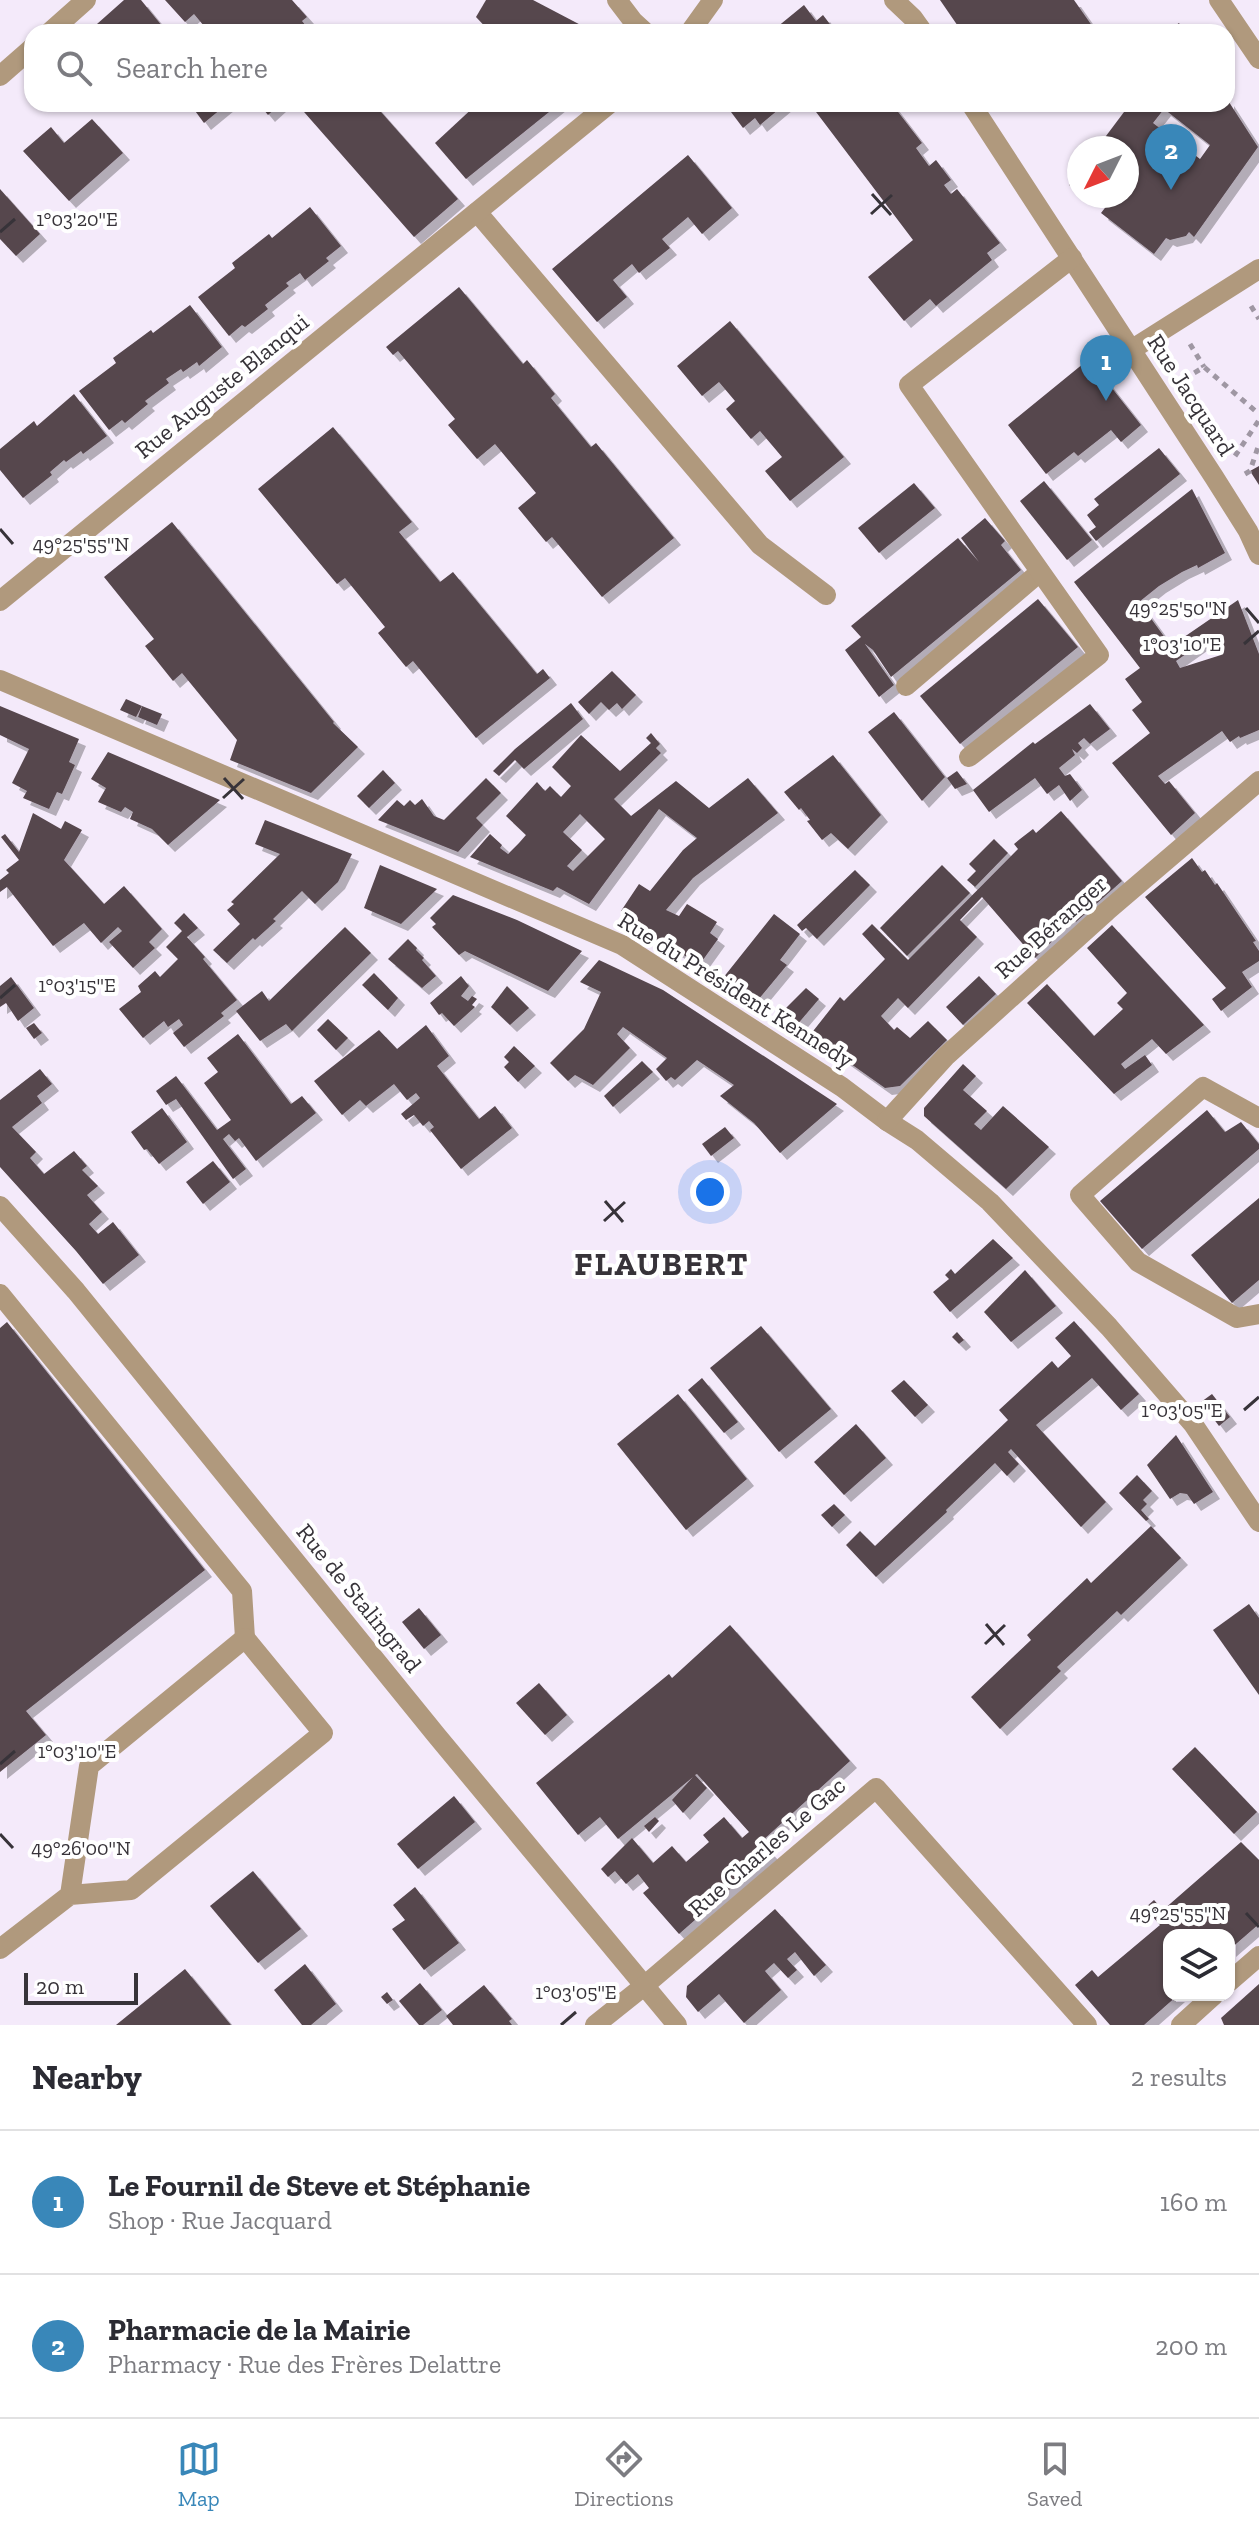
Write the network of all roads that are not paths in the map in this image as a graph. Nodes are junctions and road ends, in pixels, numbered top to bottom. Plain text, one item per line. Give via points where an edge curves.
1 (86, 0) edge
2 (617, 0) edge
3 (713, 0) edge
4 (894, 0) edge
5 (1219, 0) edge
6 (59, 24) edge
7 (636, 24) edge
8 (696, 24) edge
9 (917, 24) edge
10 (24, 55) edge
11 (1259, 59) edge
12 (0, 76) edge
13 (599, 112) edge
14 (976, 112) edge
15 (477, 212) junction
16 (1072, 258) junction
17 (1259, 269) edge
18 (1131, 350) junction
19 (1259, 555) edge
20 (1040, 572) junction
21 (826, 595) dead end
22 (0, 601) edge
23 (0, 680) edge
24 (906, 686) dead end
25 (969, 757) dead end
26 (1259, 781) edge
27 (1259, 1118) edge
28 (887, 1121) junction
29 (0, 1206) edge
30 (0, 1294) edge
31 (1259, 1314) edge
32 (1259, 1522) edge
33 (245, 1638) junction
34 (70, 1895) junction
35 (0, 1949) edge
36 (1259, 1956) edge
37 (1235, 1977) edge
38 (644, 1986) junction
39 (1207, 2001) edge
40 (595, 2025) edge
41 (677, 2025) edge
42 (1087, 2025) edge
43 (1181, 2025) edge

1 - 6 street
2 - 7 street
3 - 8 street
4 - 9 street
5 - 11 street
10 - 12 street
13 - 15 street, Rue Auguste Blanqui
14 - 16 street, Rue Jacquard
15 - 21 street via 760,545
15 - 22 street, Rue Auguste Blanqui
16 - 18 street, Rue Jacquard
16 - 20 street via 909,385
17 - 18 street
18 - 19 street, Rue Jacquard via 1221,472
20 - 24 street
20 - 25 street via 1099,655
23 - 28 street, Rue du Président Kennedy via 622,945
26 - 28 street, Rue Béranger via 946,1056
27 - 31 street via 1203,1087 1080,1195 1138,1262 1237,1318
28 - 32 street, Rue du Président Kennedy via 990,1202 1109,1327 1193,1424
29 - 38 street, Rue de Stalingrad via 76,1291
30 - 33 street via 242,1591
33 - 34 street via 89,1766
33 - 34 street via 323,1733 131,1890
34 - 35 street
36 - 37 street
38 - 40 street, Rue Charles Le Gac
38 - 41 street, Rue de Stalingrad
38 - 42 street, Rue Charles Le Gac via 876,1788
39 - 43 street

